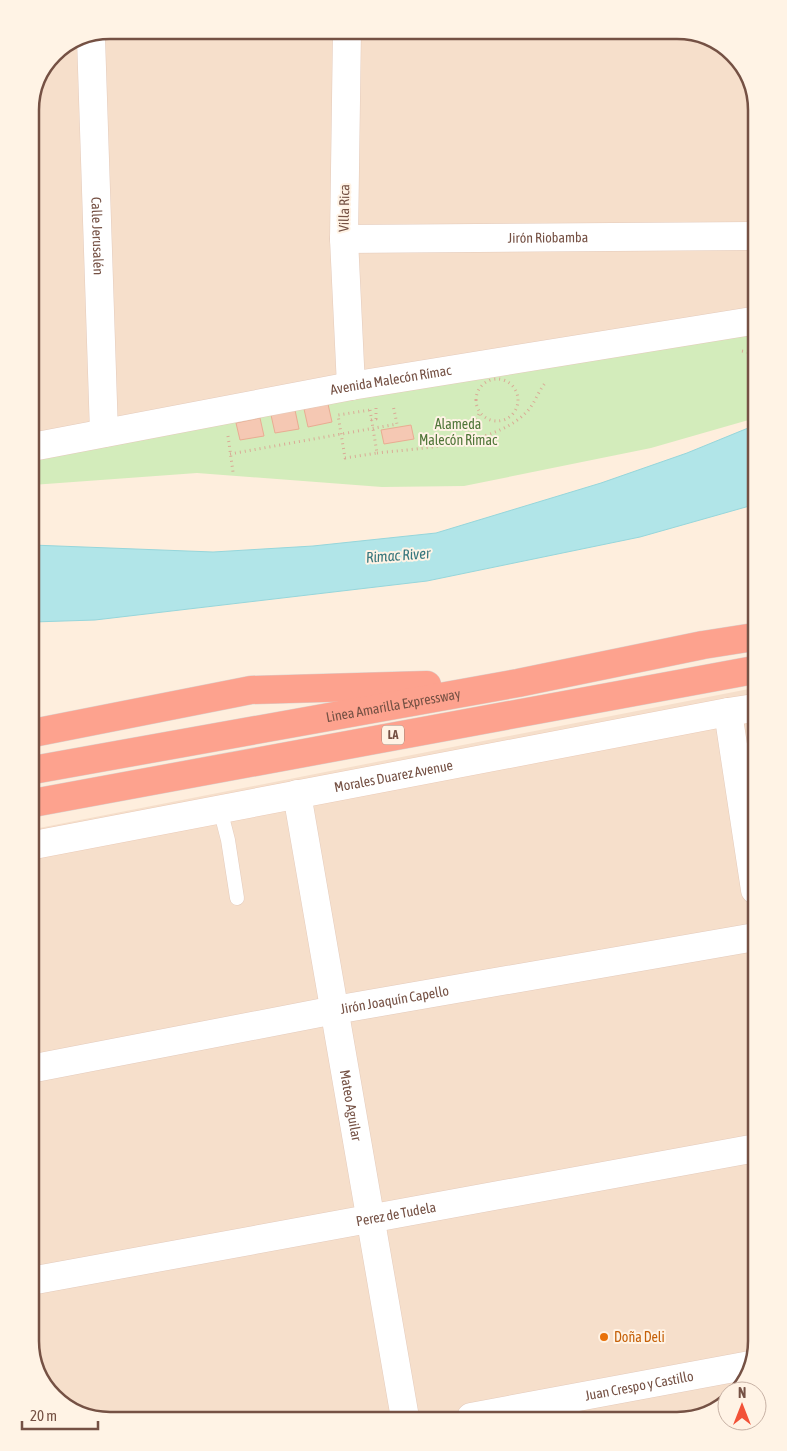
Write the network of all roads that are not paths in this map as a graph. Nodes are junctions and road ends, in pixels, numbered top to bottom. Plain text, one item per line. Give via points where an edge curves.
1 (347, 39) edge
2 (91, 42) edge
3 (748, 236) edge
4 (344, 239) junction
5 (748, 322) edge
6 (351, 386) junction
7 (104, 433) junction
8 (39, 445) edge
9 (748, 638) edge
10 (748, 671) edge
11 (518, 683) junction
12 (741, 710) edge
13 (39, 732) edge
14 (39, 769) edge
15 (297, 794) junction
16 (748, 800) edge
17 (39, 802) edge
18 (220, 809) junction
19 (39, 844) edge
20 (237, 898) dead end
21 (748, 938) edge
22 (335, 1010) junction
23 (39, 1067) edge
24 (748, 1149) edge
25 (371, 1218) junction
26 (39, 1279) edge
27 (743, 1367) edge
28 (404, 1412) edge
29 (498, 1412) edge

1 - 4 street, Villa Rica
2 - 7 street, Calle Jerusalén
3 - 4 street, Jirón Riobamba
4 - 6 street, Villa Rica
5 - 6 street, Avenida Malecón Rímac
6 - 7 street, Avenida Malecón Rímac
7 - 8 street, Avenida Malecón Rímac
9 - 11 highway, Linea Amarilla Expressway / LA
10 - 17 highway, LA
11 - 13 highway via 251,690
11 - 14 highway, Linea Amarilla Expressway / LA
12 - 15 street, Morales Duarez Avenue
12 - 16 street
15 - 18 street, Morales Duarez Avenue
15 - 22 street, Mateo Aguilar
18 - 19 street, Morales Duarez Avenue
18 - 20 lane
21 - 22 street, Jirón Joaquín Capello
22 - 23 street, Jirón Joaquín Capello
22 - 25 street, Mateo Aguilar
24 - 25 street, Perez de Tudela
25 - 26 street, Perez de Tudela
25 - 28 street, Mateo Aguilar
27 - 29 street, Juan Crespo y Castillo

